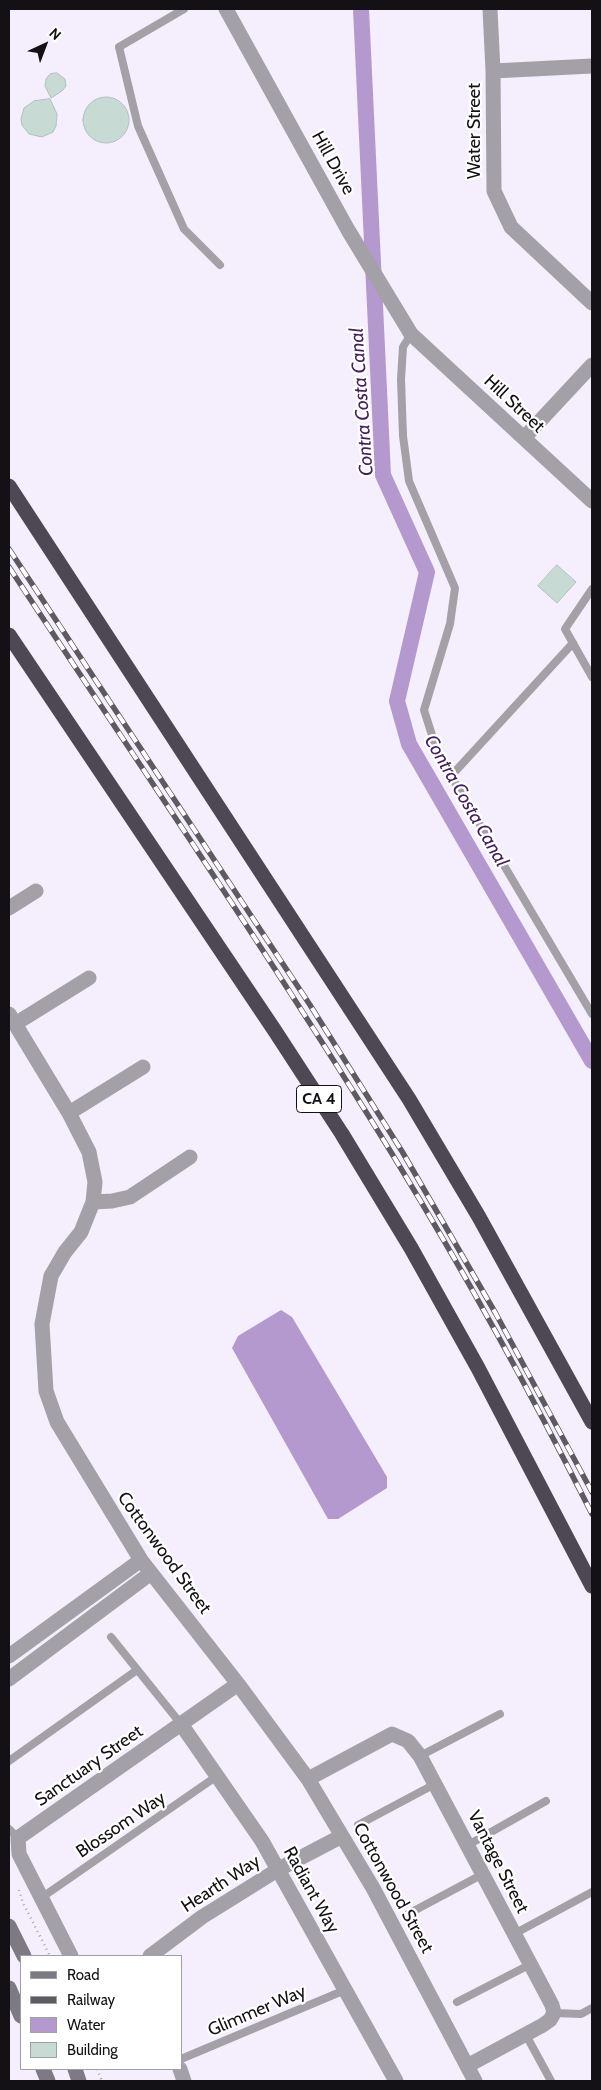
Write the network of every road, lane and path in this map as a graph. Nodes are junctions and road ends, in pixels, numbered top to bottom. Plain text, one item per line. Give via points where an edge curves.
1 (184, 9) edge
2 (226, 9) edge
3 (490, 9) edge
4 (592, 66) edge
5 (493, 71) junction
6 (220, 265) dead end
7 (592, 304) edge
8 (411, 334) junction
9 (592, 365) edge
10 (524, 438) junction
11 (9, 486) edge
12 (592, 502) edge
13 (592, 589) edge
14 (9, 635) edge
15 (573, 643) junction
16 (592, 677) edge
17 (451, 776) junction
18 (36, 890) dead end
19 (9, 908) edge
20 (89, 978) dead end
21 (592, 1014) edge
22 (12, 1019) edge
23 (143, 1067) dead end
24 (69, 1113) junction
25 (190, 1158) dead end
26 (93, 1202) junction
27 (592, 1422) edge
28 (141, 1560) junction
29 (152, 1573) junction
30 (592, 1586) edge
31 (111, 1637) dead end
32 (9, 1656) edge
33 (137, 1670) junction
34 (9, 1679) edge
35 (238, 1684) junction
36 (500, 1714) dead end
37 (181, 1724) junction
38 (420, 1756) junction
39 (9, 1761) edge
40 (217, 1776) junction
41 (308, 1779) junction
42 (435, 1784) junction
43 (546, 1801) dead end
44 (358, 1825) dead end
45 (14, 1834) edge
46 (342, 1836) junction
47 (468, 1845) junction
48 (279, 1869) junction
49 (483, 1874) junction
50 (19, 1888) dead end
51 (592, 1892) edge
52 (41, 1898) junction
53 (408, 1914) dead end
54 (9, 1926) edge
55 (514, 1934) junction
56 (24, 1955) edge
57 (49, 1955) edge
58 (70, 1955) edge
59 (151, 1955) edge
60 (531, 1964) junction
61 (9, 1988) edge
62 (345, 1990) junction
63 (457, 2002) dead end
64 (592, 2008) edge
65 (554, 2013) junction
66 (20, 2014) edge
67 (526, 2035) junction
68 (182, 2059) edge
69 (467, 2066) junction
70 (396, 2081) edge
71 (475, 2081) edge
72 (550, 2081) edge

1 - 6 lane via 119,47 138,126 184,229
2 - 8 street, Hill Drive via 348,230
3 - 5 street, Water Street
4 - 5 street
5 - 7 street, Water Street via 494,191 511,227
8 - 10 street, Hill Street
8 - 17 lane via 403,347 402,379 403,436 409,481 455,588 450,624 424,710 438,754
9 - 10 street
10 - 12 street, Hill Street
11 - 27 highway via 409,1099 498,1251
13 - 15 lane via 565,629
14 - 30 highway, CA 4 via 342,1134 478,1368
15 - 16 lane
15 - 17 lane
17 - 21 lane
18 - 19 street
20 - 22 street
22 - 24 street, Cottonwood Street
23 - 24 street
24 - 26 street, Cottonwood Street via 89,1152 95,1182
25 - 26 street via 130,1197
26 - 28 street, Cottonwood Street via 81,1232 51,1276 42,1324 46,1391 56,1422
28 - 29 street, Cottonwood Street
28 - 32 street
29 - 34 street
29 - 35 street, Cottonwood Street
31 - 33 lane
33 - 37 lane
33 - 39 lane
35 - 37 street, Sanctuary Street
35 - 41 street, Cottonwood Street
36 - 38 lane
37 - 40 street, Radiant Way
37 - 45 street, Sanctuary Street
38 - 41 street, Vantage Street via 408,1741 392,1734
38 - 42 street, Vantage Street
40 - 48 street, Radiant Way
40 - 52 lane, Blossom Way
41 - 46 street, Cottonwood Street
42 - 44 lane
42 - 47 street, Vantage Street
43 - 47 lane
45 - 52 street, Sanctuary Street via 19,1854
46 - 48 street, Hearth Way
46 - 69 street, Cottonwood Street
47 - 49 street, Vantage Street
48 - 59 street, Hearth Way via 202,1917
48 - 62 street, Radiant Way
49 - 53 lane
49 - 55 street, Vantage Street
50 - 57 path via 23,1903
51 - 55 lane
52 - 58 street, Sanctuary Street
54 - 56 main road
55 - 60 street, Vantage Street
60 - 63 lane
60 - 65 street, Vantage Street
61 - 66 main road
62 - 68 lane, Glimmer Way
62 - 70 street, Radiant Way
64 - 65 lane via 581,2014
65 - 67 street via 550,2020
67 - 69 street
67 - 72 lane
69 - 71 street, Cottonwood Street

